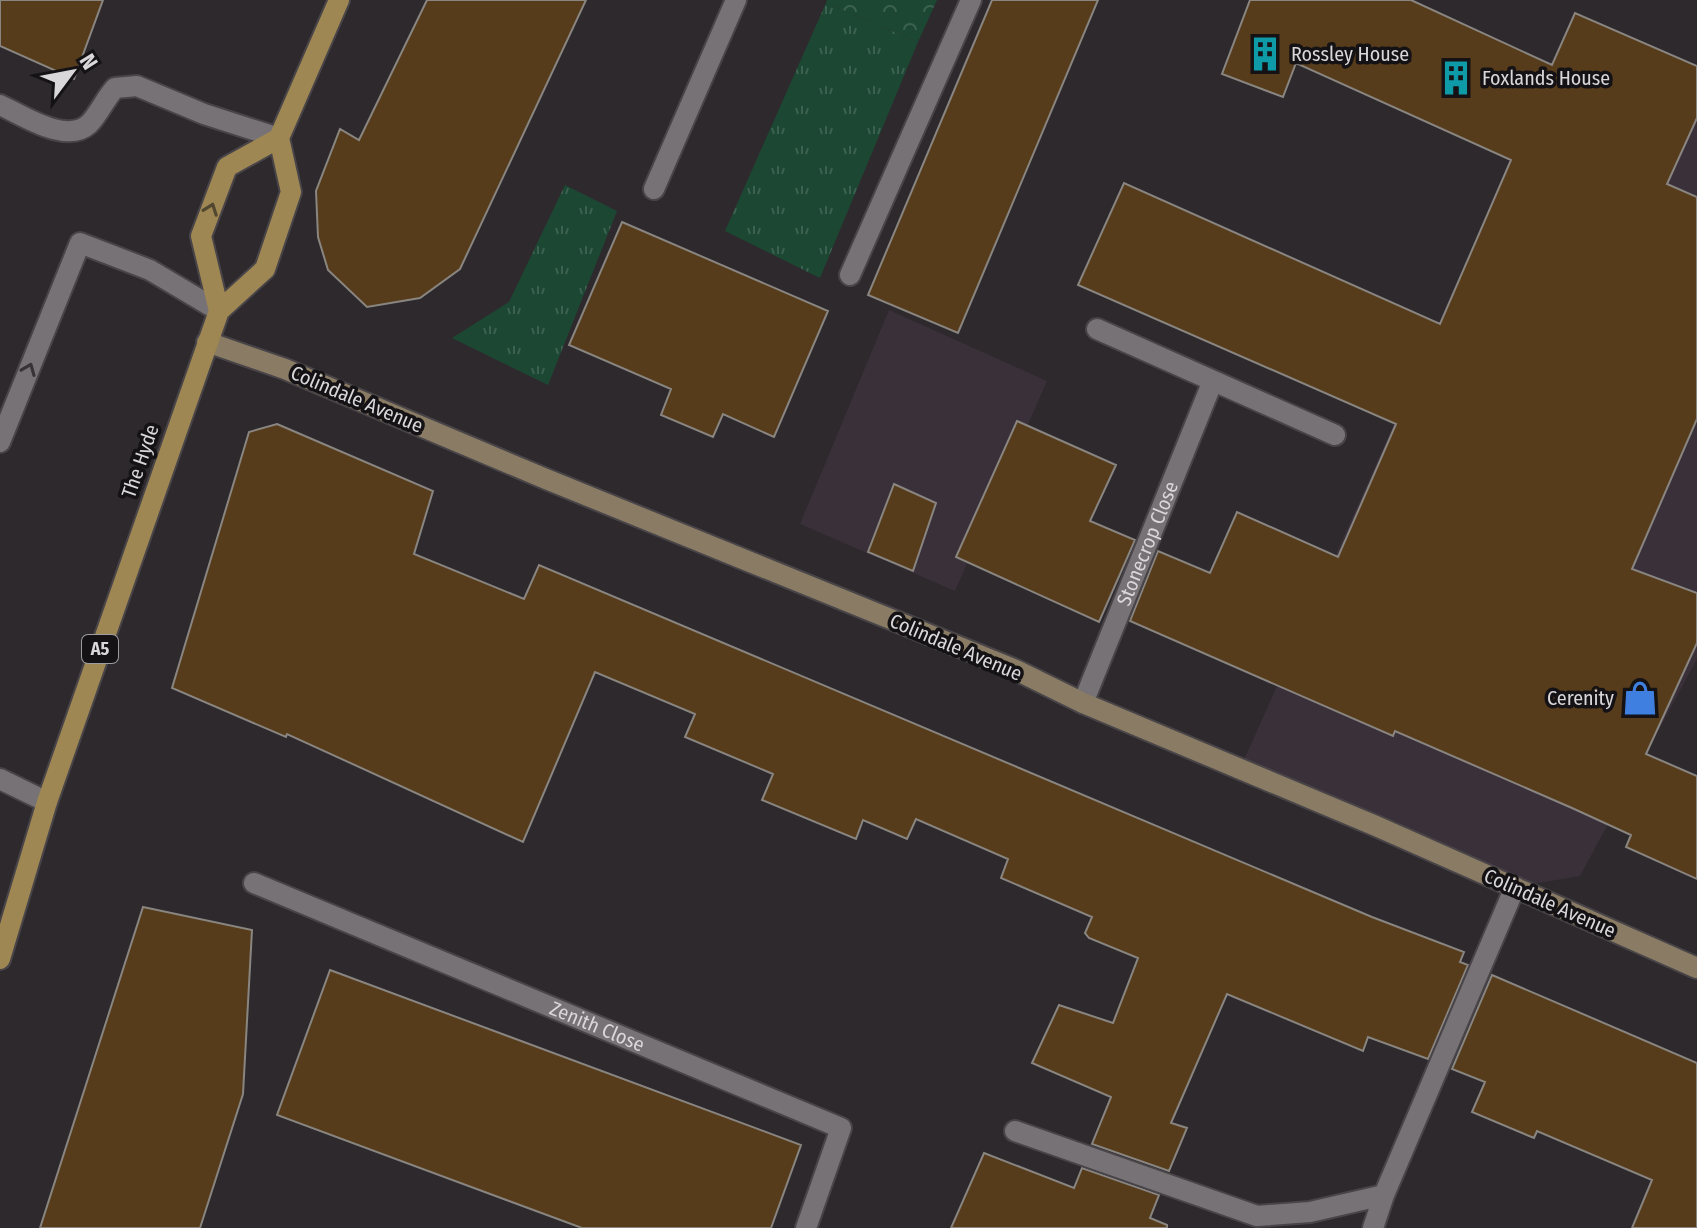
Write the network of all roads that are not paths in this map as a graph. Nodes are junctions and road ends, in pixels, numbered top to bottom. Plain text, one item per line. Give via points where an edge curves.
1 (339, 0) edge
2 (736, 0) edge
3 (971, 0) edge
4 (0, 105) edge
5 (279, 138) junction
6 (654, 189) dead end
7 (850, 275) dead end
8 (219, 311) junction
9 (1097, 329) dead end
10 (207, 342) junction
11 (1212, 383) junction
12 (1335, 435) dead end
13 (0, 442) edge
14 (1083, 703) junction
15 (0, 779) edge
16 (47, 802) junction
17 (254, 883) dead end
18 (1515, 887) junction
19 (0, 959) edge
20 (1697, 968) edge
21 (1015, 1131) dead end
22 (1384, 1195) junction
23 (806, 1228) edge
24 (1373, 1228) edge

1 - 5 main road
2 - 6 street
3 - 7 street
4 - 5 street via 56,130 76,129 88,125 115,88 137,86
5 - 8 main road, The Hyde / A5 via 291,192 265,269
8 -> 5 main road via 201,236 227,167
8 - 10 main road, The Hyde / A5
13 -> 8 street via 80,243 150,270
9 - 11 street
10 - 14 street, Colindale Avenue via 285,369 1016,670
10 - 16 main road, The Hyde / A5
11 - 12 street
11 - 14 street, Stonecrop Close
14 - 18 street, Colindale Avenue
15 - 16 street
16 - 19 main road, The Hyde / A5
17 - 23 street, Zenith Close via 841,1128
18 - 20 street, Colindale Avenue
18 - 22 street
21 - 22 street via 1257,1216 1310,1212
22 - 24 street

